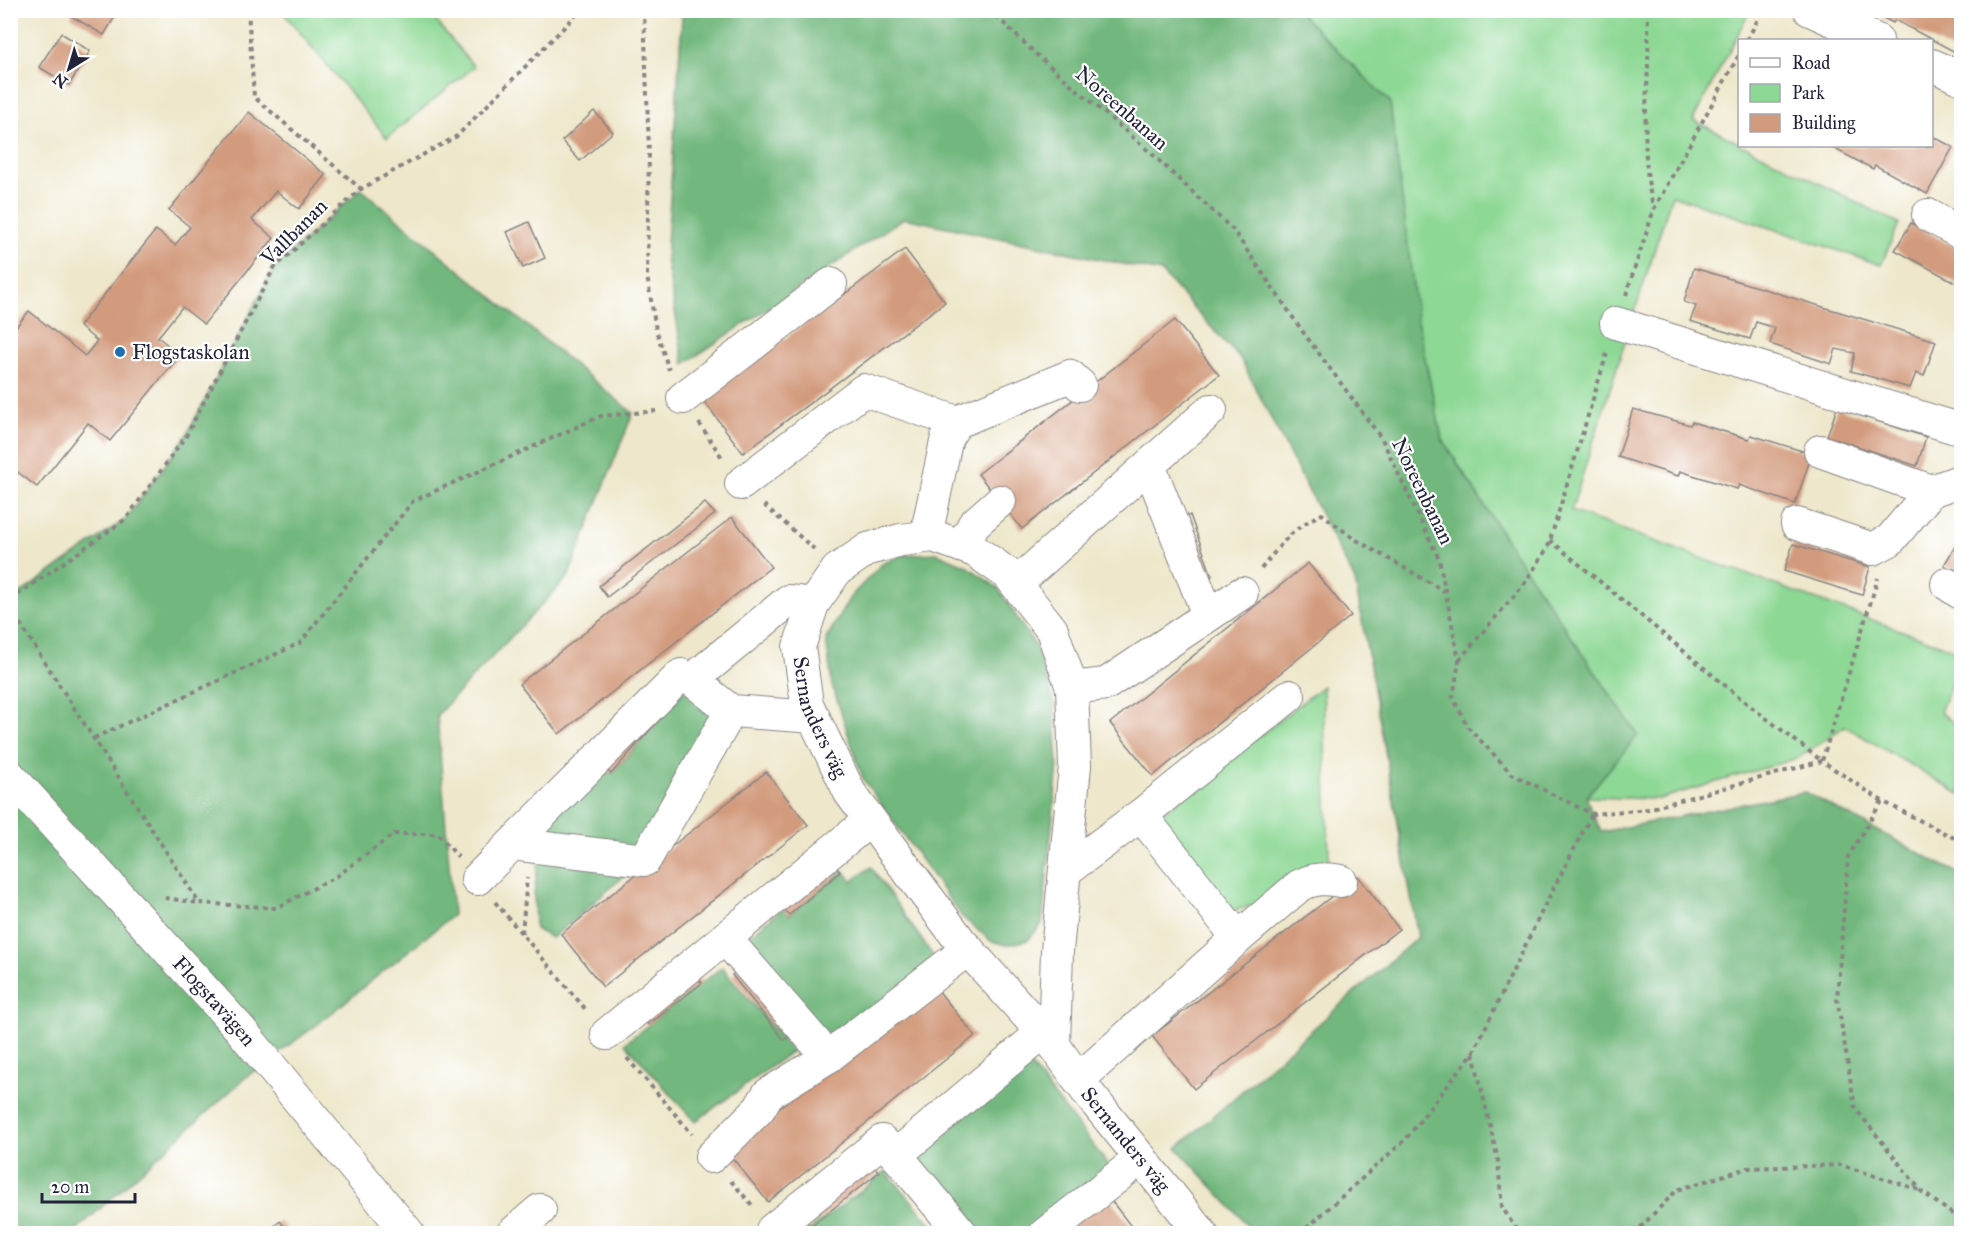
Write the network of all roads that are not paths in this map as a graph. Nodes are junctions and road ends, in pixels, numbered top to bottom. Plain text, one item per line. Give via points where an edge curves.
1 (1810, 10) edge
2 (1875, 39) edge
3 (1933, 65) edge
4 (1962, 79) edge
5 (1928, 215) dead end
6 (1962, 234) edge
7 (831, 284) dead end
8 (1616, 324) road end
9 (1080, 385) dead end
10 (686, 403) road end
11 (1210, 410) dead end
12 (957, 422) junction
13 (1962, 430) edge
14 (1820, 451) dead end
15 (1149, 465) junction
16 (1962, 480) edge
17 (741, 484) road end
18 (1931, 491) junction
19 (1000, 501) dead end
20 (1797, 524) dead end
21 (926, 537) junction
22 (962, 546) junction
23 (1016, 584) junction
24 (1242, 593) road end
25 (813, 604) junction
26 (1208, 615) junction
27 (692, 680) junction
28 (1072, 687) junction
29 (1289, 696) dead end
30 (731, 711) junction
31 (814, 717) junction
32 (10, 776) edge
33 (1141, 815) junction
34 (870, 820) junction
35 (521, 845) junction
36 (1065, 871) junction
37 (477, 879) road end
38 (1341, 881) dead end
39 (725, 938) junction
40 (1238, 938) junction
41 (968, 949) junction
42 (607, 1034) road end
43 (1048, 1039) junction
44 (828, 1057) junction
45 (1078, 1080) junction
46 (896, 1155) junction
47 (711, 1157) road end
48 (1141, 1158) junction
49 (540, 1210) dead end
50 (772, 1230) road end
51 (409, 1233) edge
52 (512, 1233) edge
53 (962, 1233) edge
54 (1044, 1233) edge
55 (1202, 1233) edge

1 - 2 street
3 - 4 street
5 - 6 street
7 - 10 street
8 - 13 street
9 - 12 street via 1070,376
11 - 15 street
12 - 17 street via 864,390
12 - 21 street via 947,437
14 - 18 street
15 - 23 street
15 - 26 street
16 - 18 street
18 - 20 street via 1890,540 1873,549
19 - 22 street via 974,524
21 - 22 street, Sernanders väg
21 - 25 street, Sernanders väg via 868,549 837,570
22 - 23 street, Sernanders väg via 1008,574
23 - 28 street, Sernanders väg via 1052,630
24 - 26 street
25 - 27 street via 788,602
25 - 31 street, Sernanders väg via 799,647 807,704
26 - 28 street via 1106,684
27 - 30 street
27 - 35 street via 681,675
28 - 36 street, Sernanders väg via 1075,766
29 - 33 street
30 - 31 street
30 - 35 street via 645,860
31 - 34 street, Sernanders väg via 850,793
32 - 51 street, Flogstavägen via 240,1029
33 - 36 street
33 - 40 street
34 - 39 street
34 - 41 street, Sernanders väg
35 - 37 street
36 - 43 street, Sernanders väg
38 - 40 street via 1308,881
39 - 42 street
39 - 44 street
40 - 45 street
41 - 43 street, Sernanders väg
41 - 44 street
43 - 45 street, Sernanders väg
43 - 46 street
44 - 47 street via 768,1094 759,1109
45 - 48 street, Sernanders väg
46 - 50 street via 882,1142
46 - 53 street
48 - 54 street
48 - 55 street, Sernanders väg
49 - 52 street

